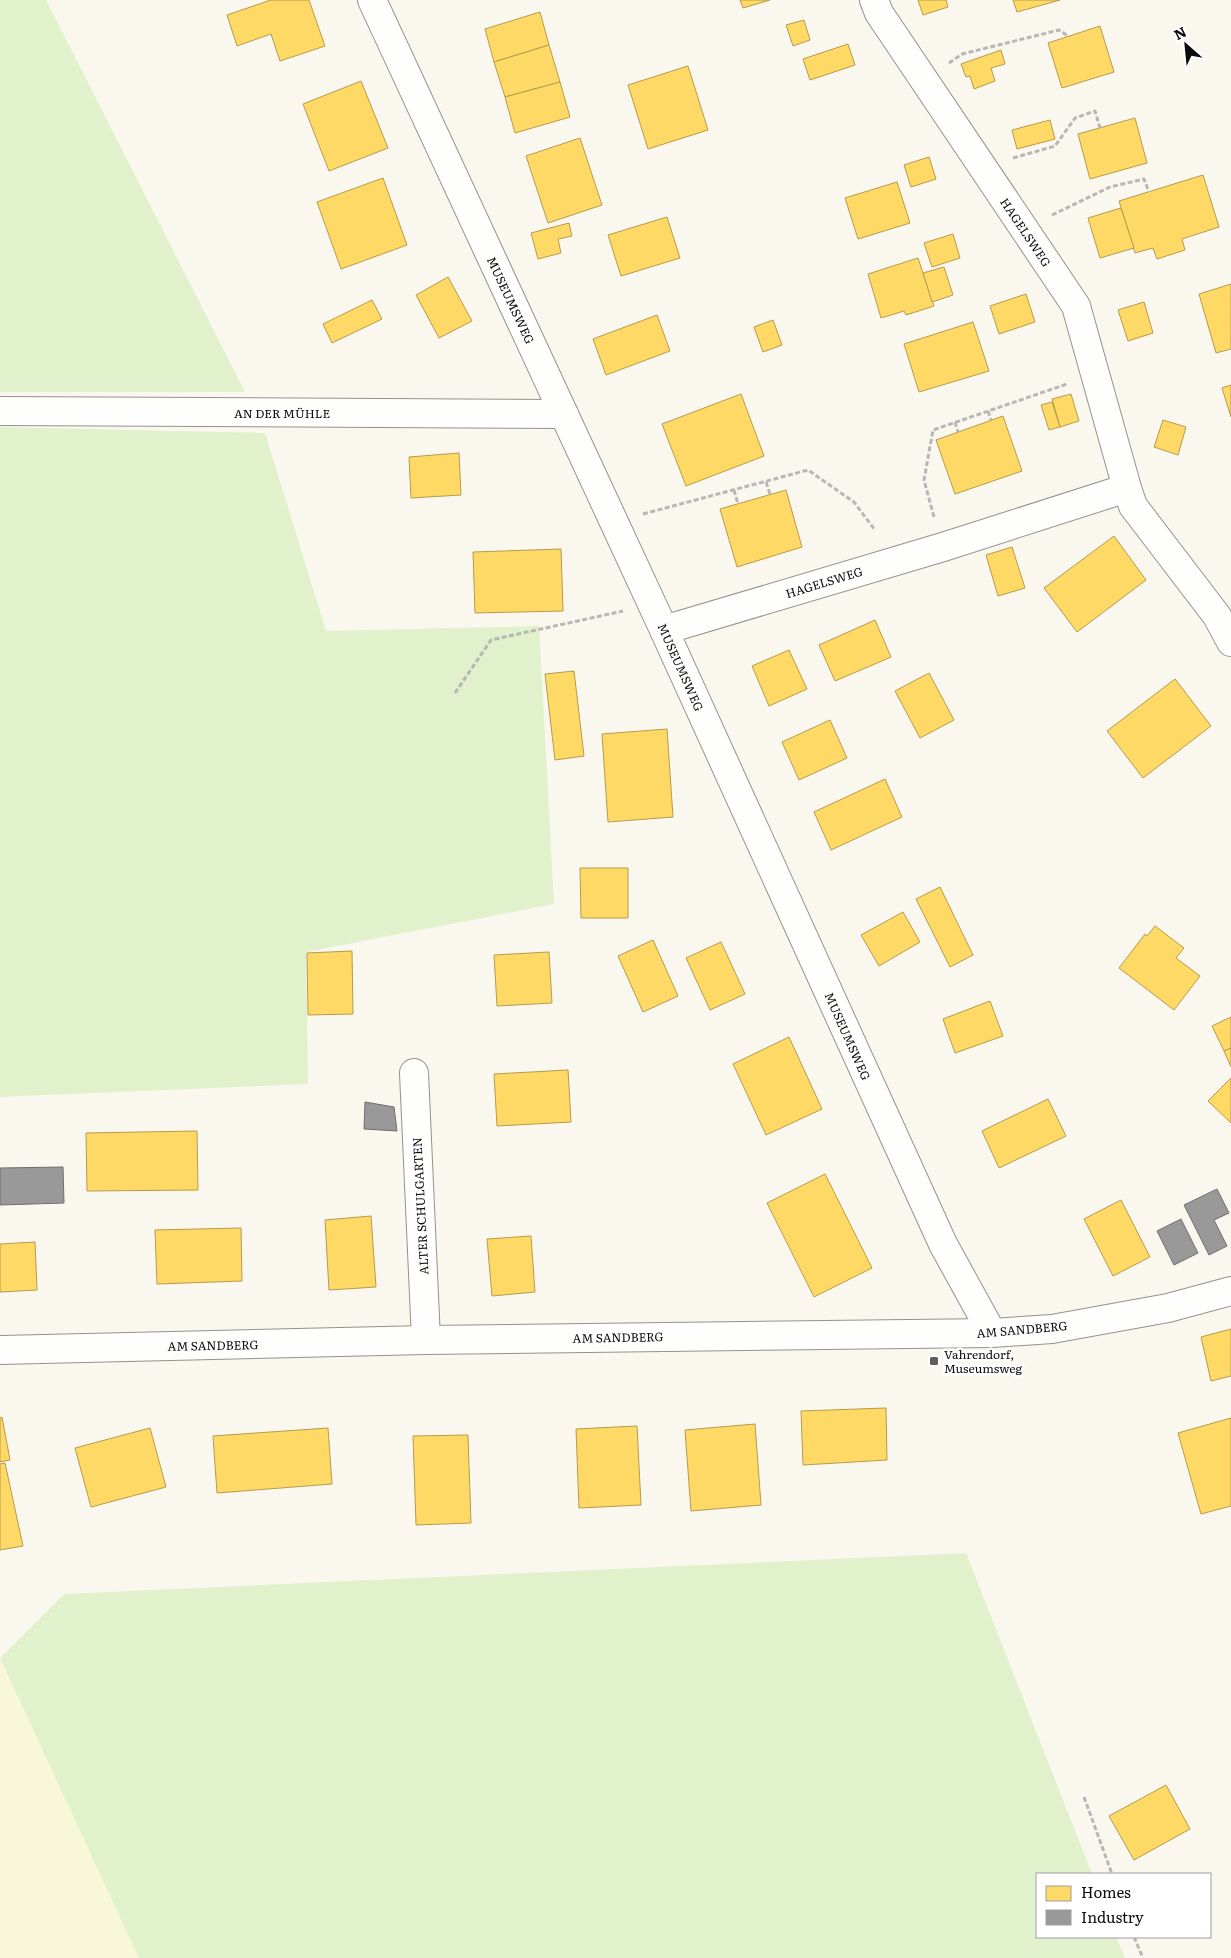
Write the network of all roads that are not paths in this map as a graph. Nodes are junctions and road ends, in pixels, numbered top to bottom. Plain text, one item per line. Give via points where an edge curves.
1 (372, 0) edge
2 (874, 0) edge
3 (0, 411) edge
4 (564, 414) junction
5 (1127, 488) junction
6 (664, 630) junction
7 (1231, 642) edge
8 (414, 1073) dead end
9 (1231, 1291) edge
10 (992, 1333) junction
11 (426, 1340) junction
12 (0, 1350) edge

1 - 4 street, MUSEUMSWEG
2 - 5 street, HAGELSWEG via 879,14 1076,306
3 - 4 street, AN DER MÜHLE
4 - 6 street, MUSEUMSWEG
5 - 6 street, HAGELSWEG
5 - 7 street, HAGELSWEG via 1133,506 1217,616
6 - 10 street, MUSEUMSWEG via 943,1244
8 - 11 street, ALTER SCHULGARTEN
9 - 10 street, AM SANDBERG via 1168,1308 1052,1329
10 - 11 street, AM SANDBERG
11 - 12 street, AM SANDBERG

